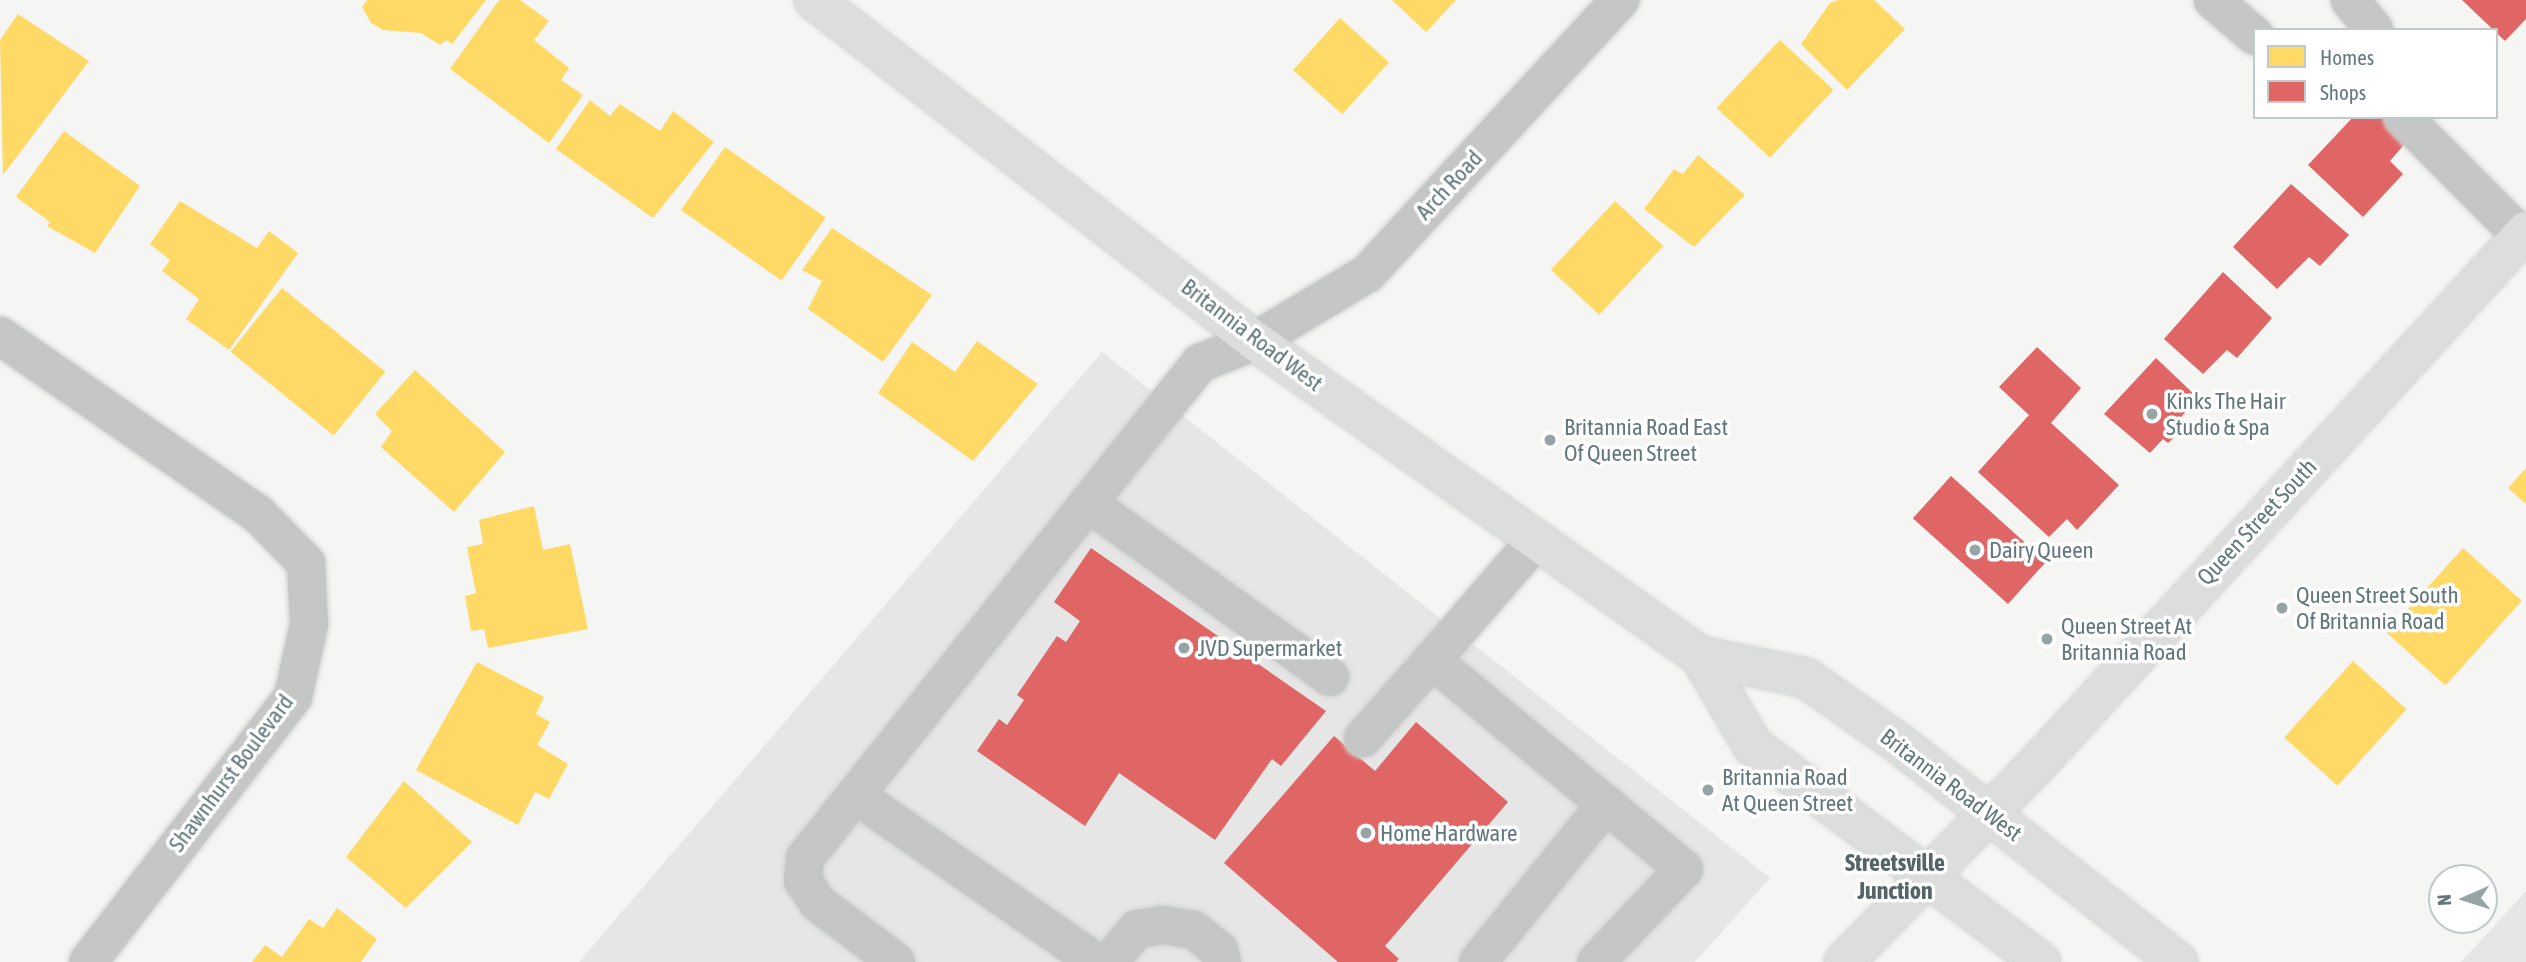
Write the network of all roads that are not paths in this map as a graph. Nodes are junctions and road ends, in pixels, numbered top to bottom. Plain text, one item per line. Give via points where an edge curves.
1 (814, 0) edge
2 (1620, 0) edge
3 (2213, 0) edge
4 (2350, 0) edge
5 (2372, 28) edge
6 (2253, 34) edge
7 (2405, 119) edge
8 (2524, 233) edge
9 (0, 336) edge
10 (1255, 341) junction
11 (1088, 503) junction
12 (1536, 540) junction
13 (1700, 656) junction
14 (1432, 660) junction
15 (1330, 677) dead end
16 (1363, 738) dead end
17 (855, 796) junction
18 (1606, 804) junction
19 (1988, 814) junction
20 (1927, 875) junction
21 (88, 962) edge
22 (896, 962) edge
23 (1096, 962) edge
24 (1109, 962) edge
25 (1222, 962) edge
26 (1478, 962) edge
27 (1596, 962) edge
28 (1844, 962) edge
29 (2041, 962) edge
30 (2178, 962) edge

1 - 10 main road, Britannia Road West
2 - 10 street, Arch Road via 1368,273
3 - 6 street
4 - 5 street
7 - 8 street
8 - 19 main road, Queen Street South
9 - 21 street, Shawnhurst Boulevard via 258,514 306,563 309,624 293,697
10 - 11 street, Arch Road via 1200,363
10 - 12 main road, Britannia Road West
11 - 15 street
11 - 17 street, Arch Road
12 - 13 main road, Britannia Road West
12 - 14 street
13 - 19 main road, Britannia Road West via 1806,678
13 - 20 main road, Britannia Road West via 1753,746
14 - 16 street
14 - 18 street
17 - 22 street, Arch Road via 805,858 803,881 818,903
17 - 23 street
18 - 26 street
18 - 27 street via 1684,869
19 - 20 main road, Queen Street South
19 - 30 main road, Britannia Road West
20 - 28 main road, Queen Street South
20 - 29 main road, Britannia Road West
24 - 25 street via 1137,929 1163,925 1194,930 1219,950

